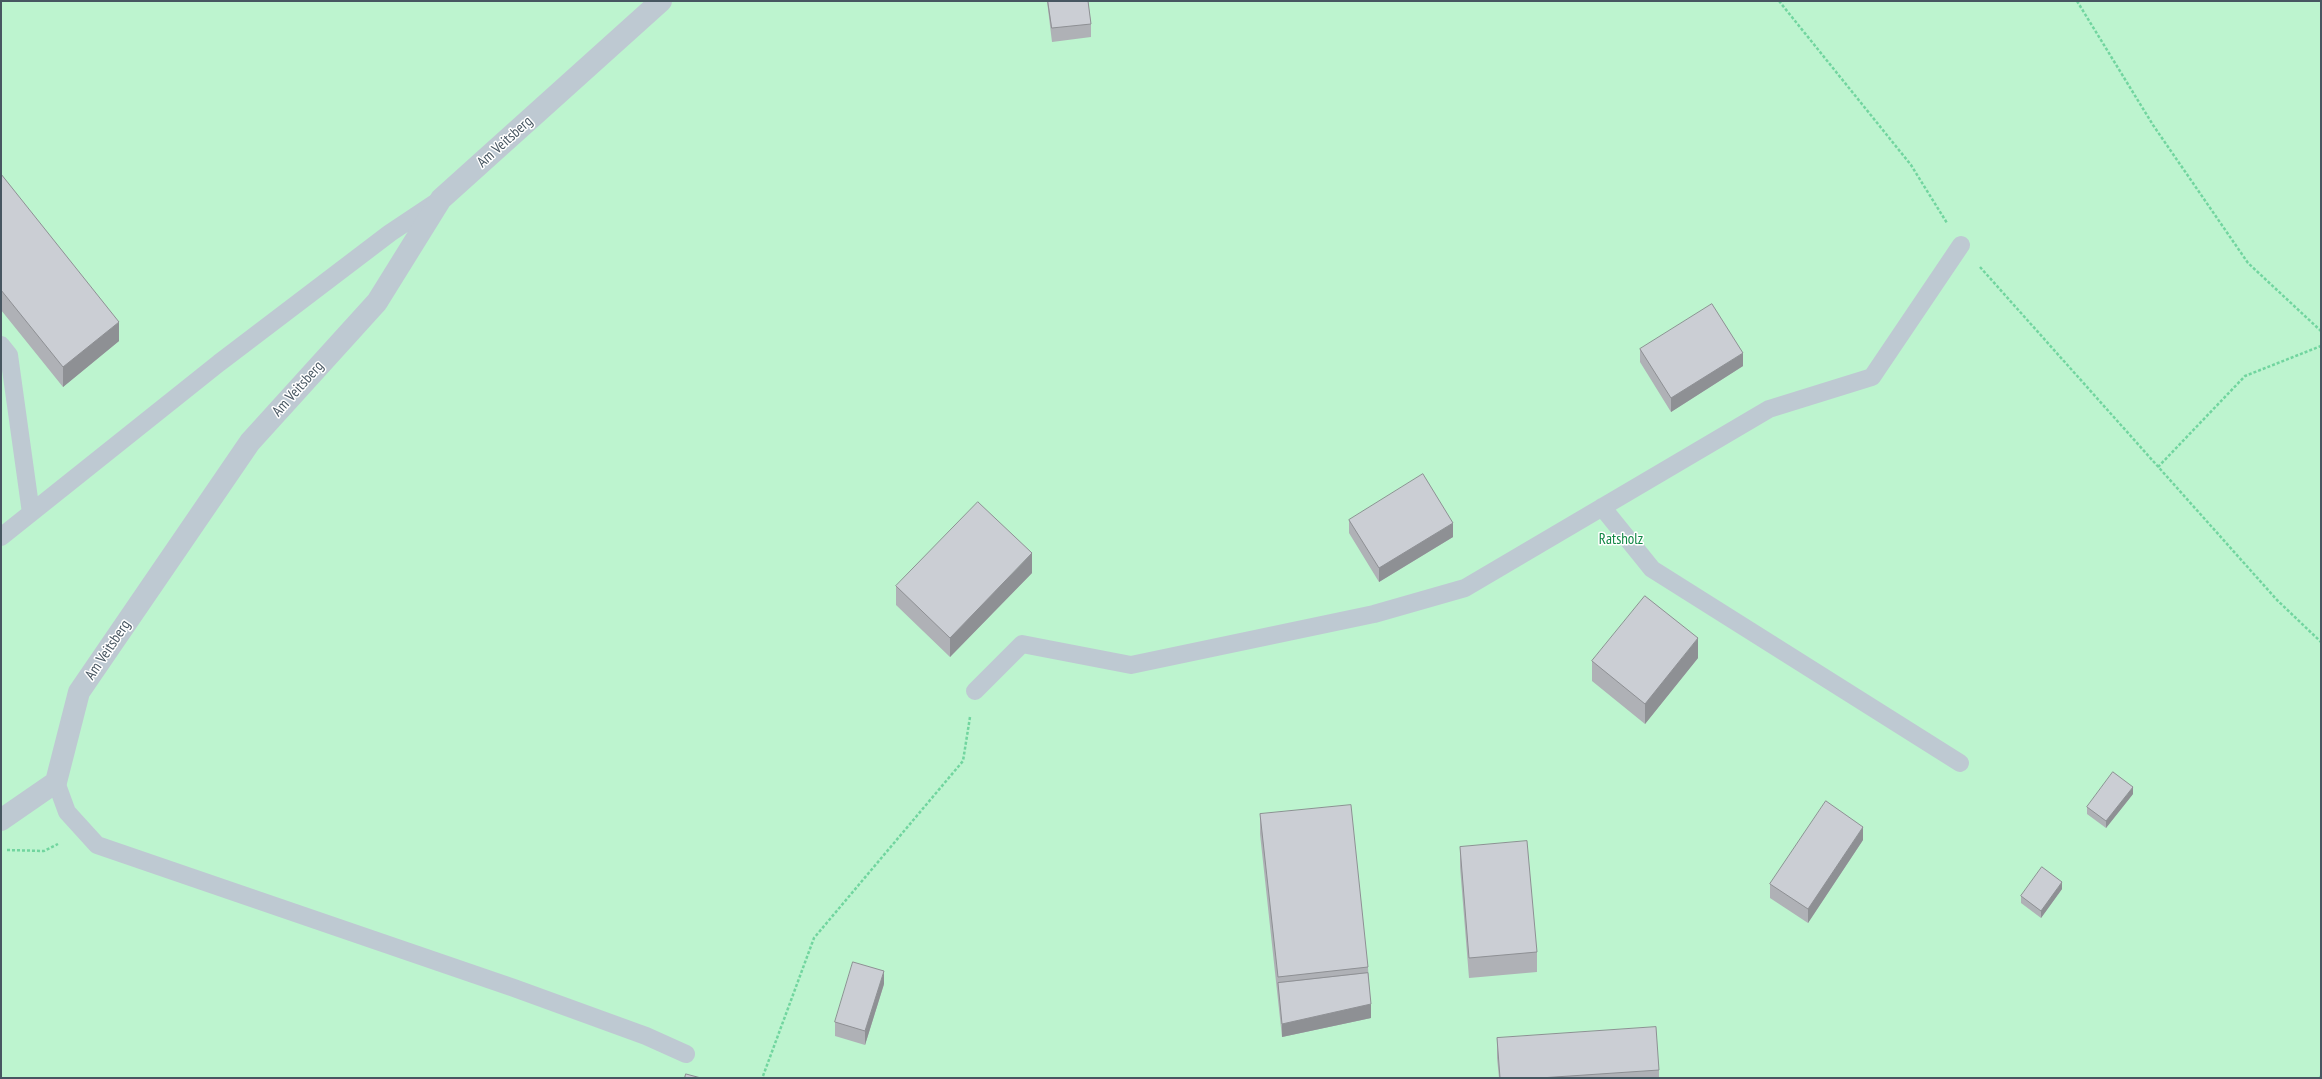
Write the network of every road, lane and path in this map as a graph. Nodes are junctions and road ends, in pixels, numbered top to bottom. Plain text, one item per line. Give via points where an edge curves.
1 (661, 1) edge
2 (1779, 1) edge
3 (2077, 1) edge
4 (441, 199) junction
5 (1961, 245) junction
6 (2321, 330) edge
7 (1, 345) edge
8 (2321, 346) edge
9 (2158, 467) junction
10 (1602, 507) junction
11 (31, 513) junction
12 (1, 537) edge
13 (2321, 642) edge
14 (975, 691) joint
15 (1960, 763) dead end
16 (56, 782) junction
17 (1, 820) edge
18 (83, 829) junction
19 (1, 850) edge
20 (686, 1054) dead end
21 (763, 1076) dead end

1 - 4 street, Am Veitsberg
2 - 5 path via 1912,165
3 - 6 path via 2153,125 2248,263
4 - 11 lane via 390,233 232,354
4 - 16 street, Am Veitsberg via 377,302 250,442 79,692
5 - 9 path
5 - 10 lane via 1872,377 1770,409
7 - 11 lane via 9,354
8 - 9 path via 2245,376
9 - 13 path via 2277,600
10 - 14 lane via 1465,588 1374,614 1131,665 1022,644
10 - 15 lane via 1652,569
11 - 12 lane
14 - 21 path via 963,761 814,938
16 - 17 street
16 - 18 lane via 67,812
18 - 19 path via 44,852
18 - 20 lane via 98,845 514,988 646,1036

